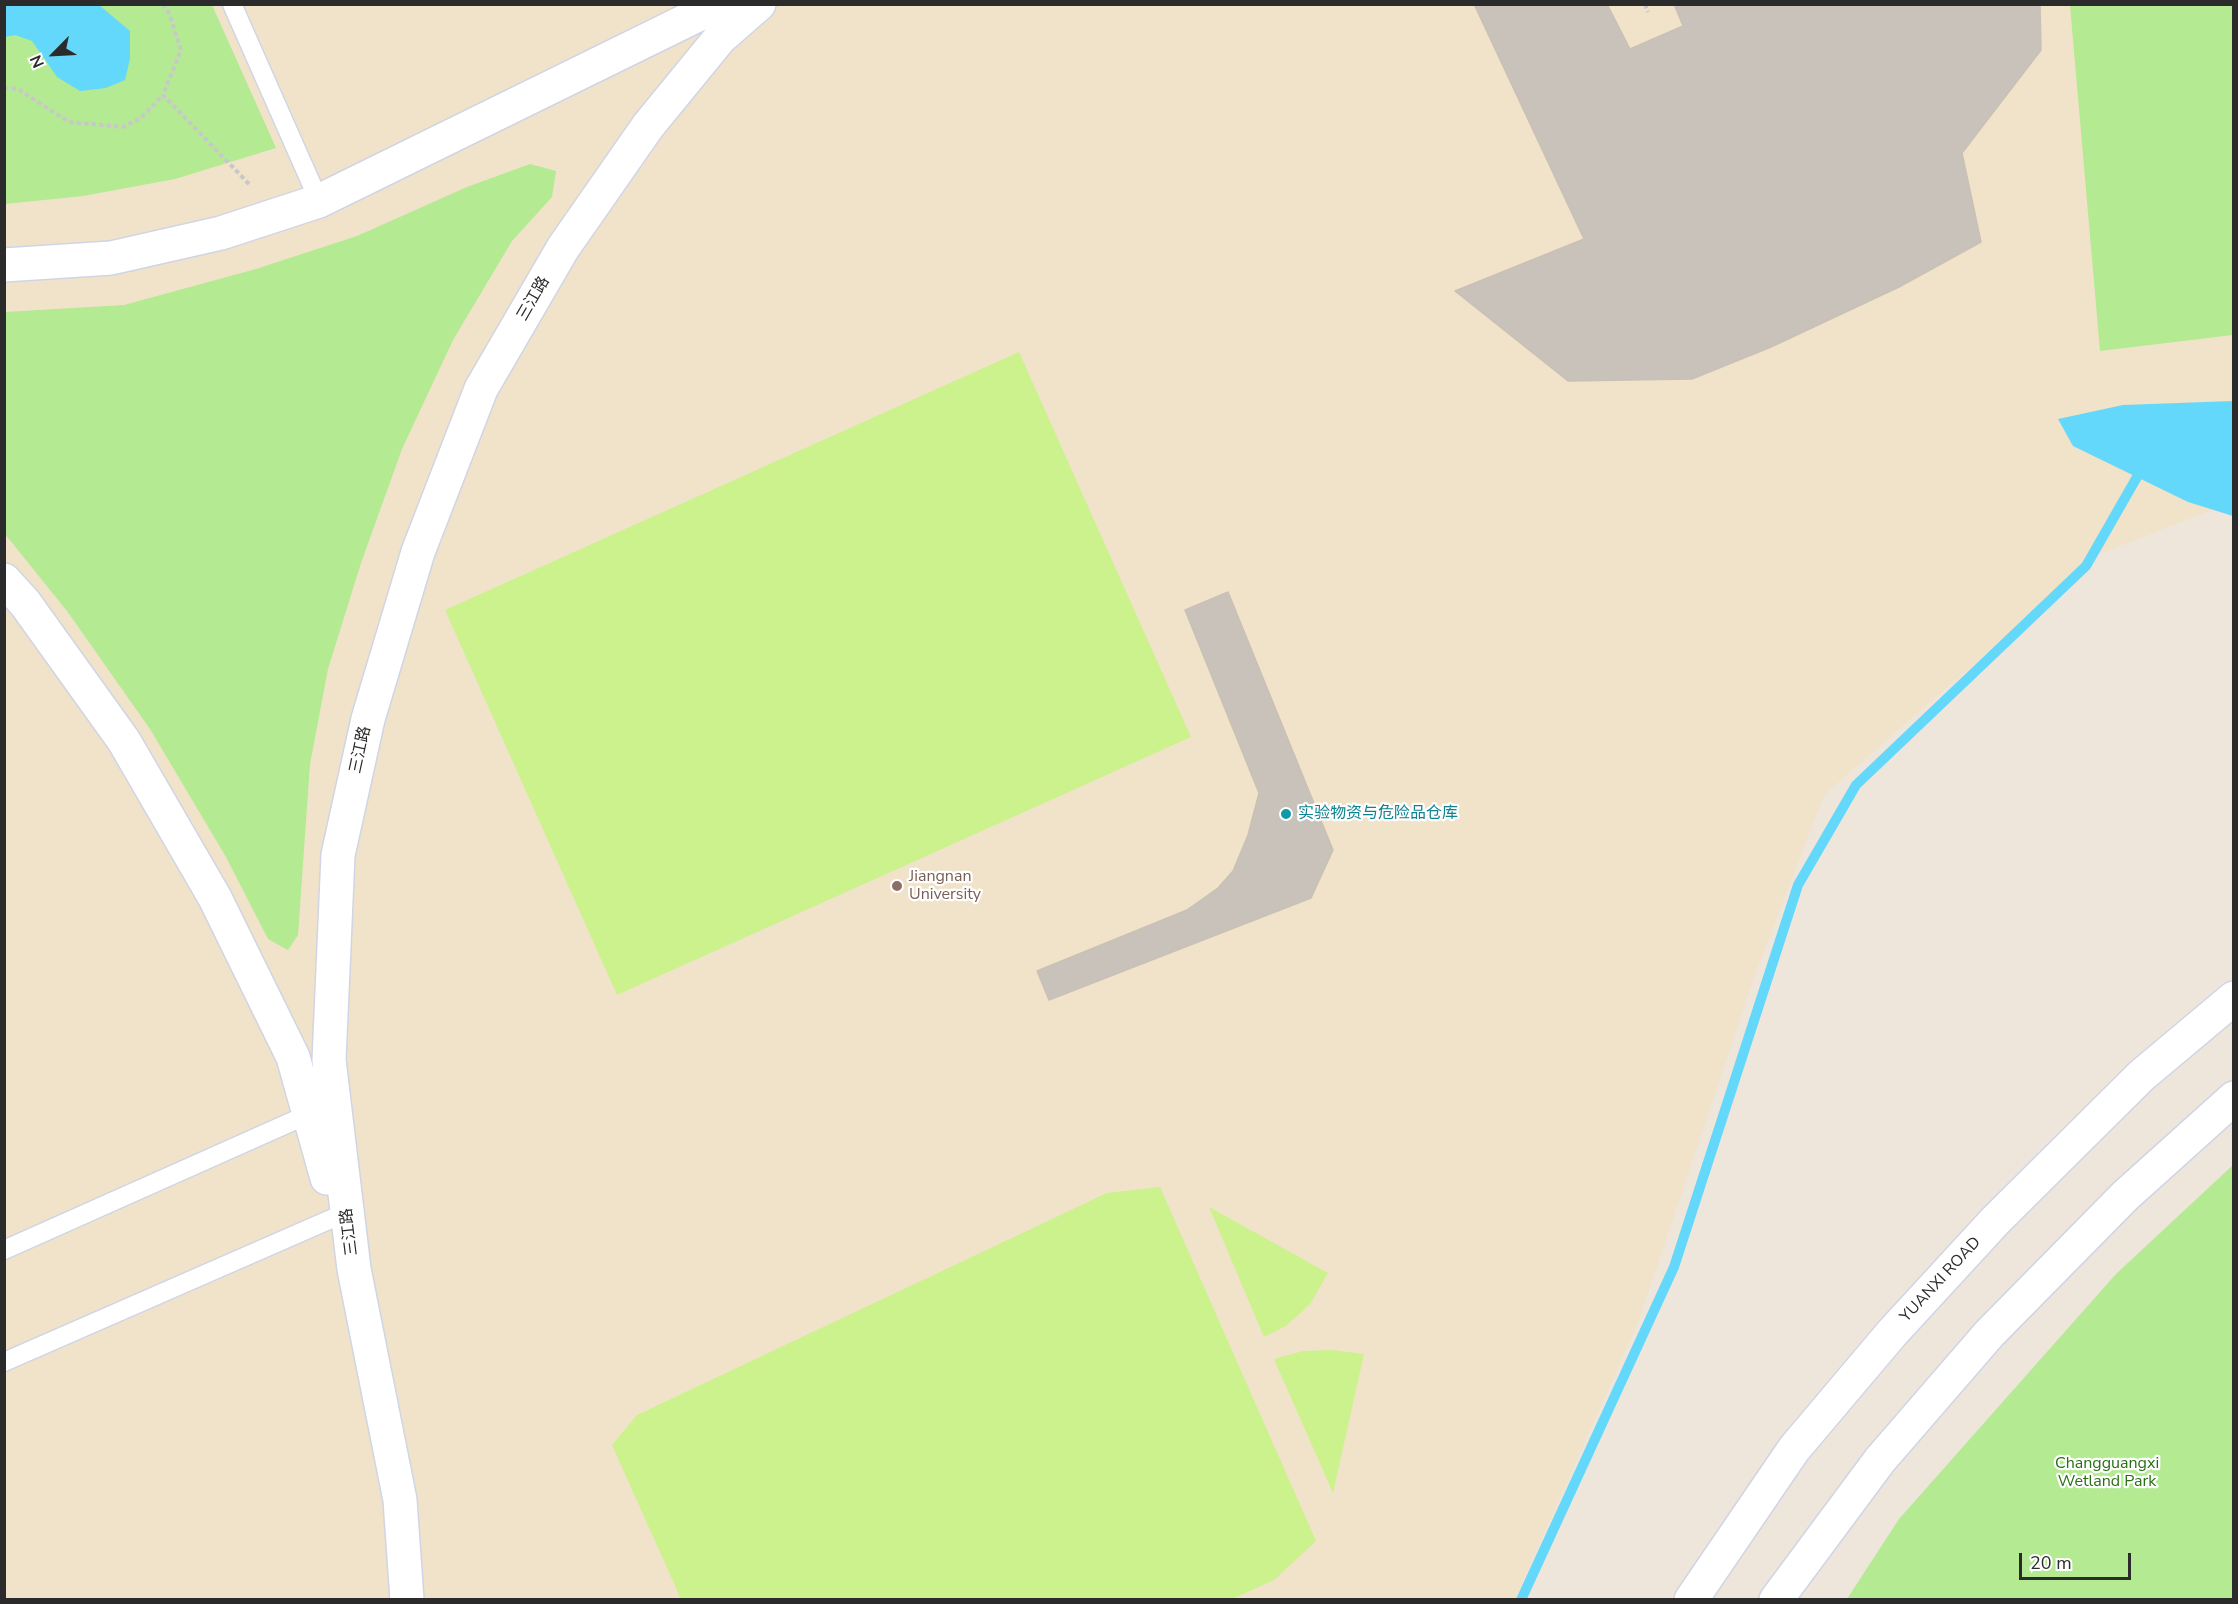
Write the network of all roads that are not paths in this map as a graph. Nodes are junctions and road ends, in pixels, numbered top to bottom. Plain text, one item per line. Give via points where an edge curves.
1 (232, 4) edge
2 (720, 4) edge
3 (759, 4) edge
4 (319, 201) junction
5 (4, 265) edge
6 (4, 580) edge
7 (2234, 998) edge
8 (2234, 1098) edge
9 (309, 1114) junction
10 (338, 1216) junction
11 (4, 1250) edge
12 (354, 1269) junction
13 (4, 1362) edge
14 (407, 1599) edge
15 (1691, 1599) edge
16 (1776, 1599) edge

1 - 4 lane
2 - 4 street
3 - 12 street, 三江路 via 720,38 648,126 563,248 481,389 418,552 368,719 338,855 329,1060
4 - 5 street via 221,233 111,258
6 - 9 street via 25,603 124,741 215,898 292,1058
7 - 15 street, YUANXI ROAD via 2142,1076 1995,1221 1892,1333 1794,1449
8 - 16 street via 2125,1196 1989,1334 1880,1460
9 - 10 street
9 - 11 lane
10 - 12 street
10 - 13 lane
12 - 14 street, 三江路 via 400,1500

